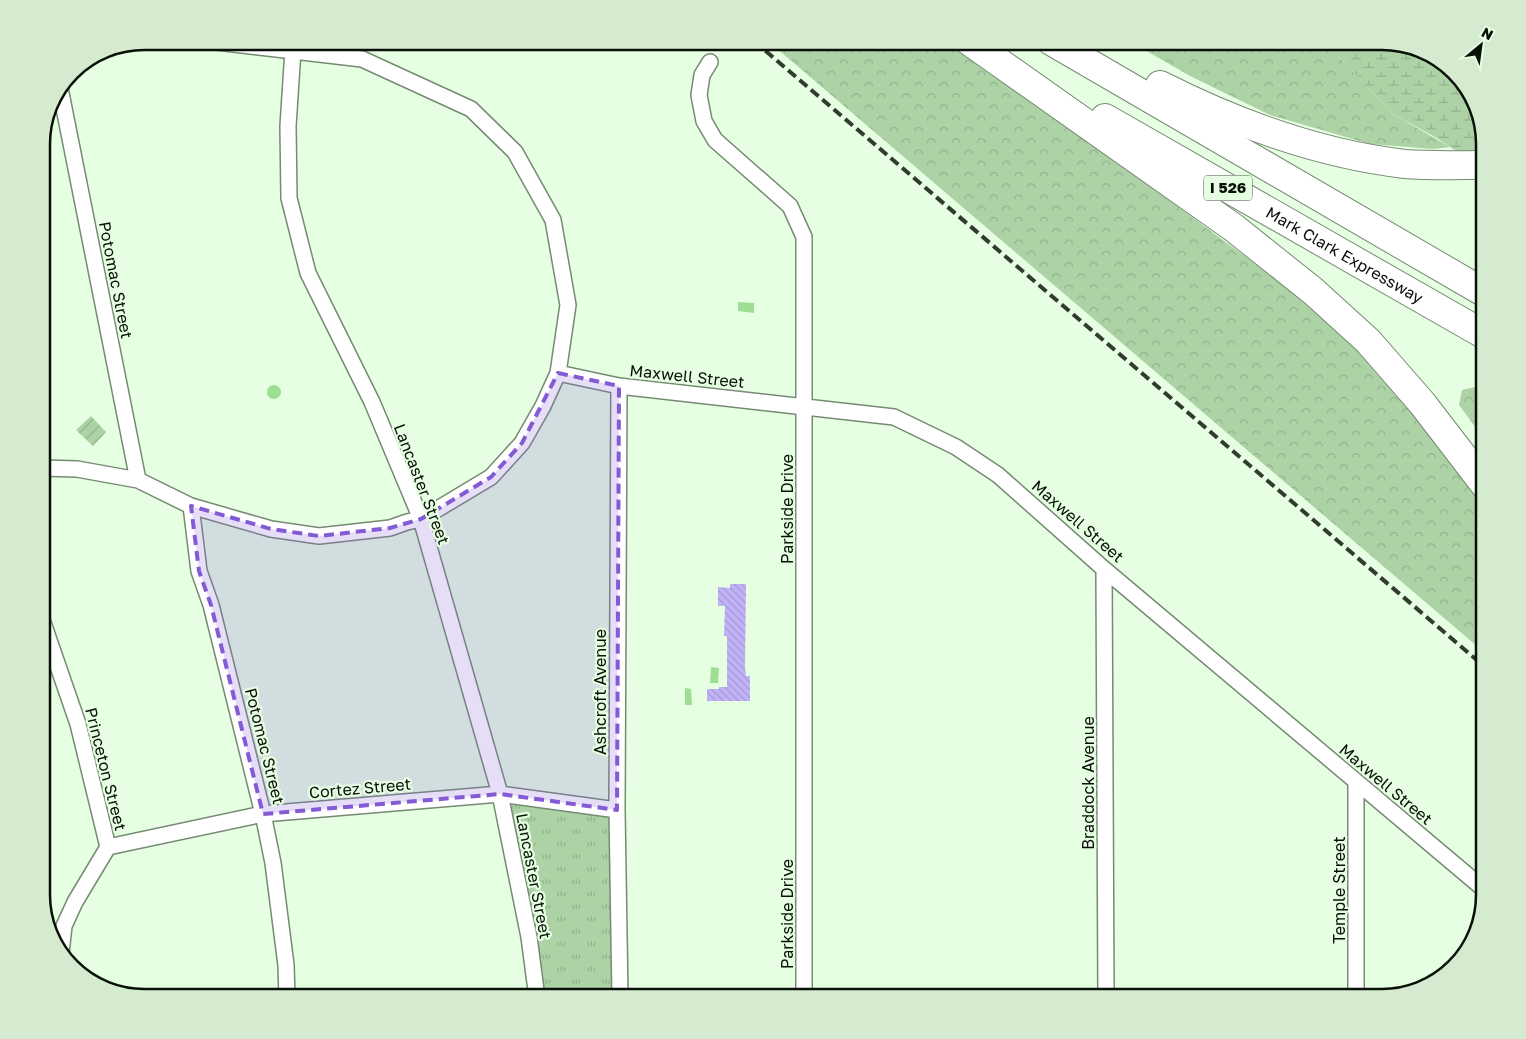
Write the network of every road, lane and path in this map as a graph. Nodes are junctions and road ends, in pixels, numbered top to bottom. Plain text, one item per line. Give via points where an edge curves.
1 (293, 50) joint
2 (983, 50) edge
3 (986, 50) edge
4 (1066, 50) edge
5 (1092, 50) edge
6 (710, 62) dead end
7 (62, 99) edge
8 (1476, 165) edge
9 (1476, 288) edge
10 (1476, 330) edge
11 (558, 373) junction
12 (619, 386) junction
13 (804, 406) junction
14 (50, 468) edge
15 (1476, 473) edge
16 (138, 480) junction
17 (191, 506) junction
18 (421, 519) junction
19 (1104, 569) junction
20 (50, 641) edge
21 (1356, 782) junction
22 (500, 794) junction
23 (617, 810) junction
24 (263, 814) junction
25 (108, 847) junction
26 (1476, 882) edge
27 (63, 942) edge
28 (287, 989) edge
29 (535, 989) edge
30 (620, 989) edge
31 (804, 989) edge
32 (1106, 989) edge
33 (1356, 989) edge

1 - 11 street via 362,58 471,109 515,152 553,220 568,305
1 - 18 street, Lancaster Street via 288,126 289,198 308,273 372,402
2 - 15 highway via 1234,228 1313,291 1368,342 1422,403
3 - 10 highway, Mark Clark Expressway / I 526
4 - 9 highway, I 526
5 - 8 highway via 1190,100 1291,140 1406,164
6 - 13 street, Parkside Drive via 702,75 699,94 704,121 715,140 790,206 804,238
7 - 16 street, Potomac Street
11 - 12 street, Maxwell Street
11 - 18 street via 544,406 522,443 491,477
12 - 13 street, Maxwell Street
12 - 23 street, Ashcroft Avenue
13 - 19 street, Maxwell Street via 894,417 956,447 998,475
13 - 31 street, Parkside Drive
14 - 16 street via 77,469
16 - 17 street
17 - 18 street via 271,529 319,536 390,528
17 - 24 street, Potomac Street via 199,571 212,605
18 - 22 street, Lancaster Street
19 - 21 street, Maxwell Street
19 - 32 street, Braddock Avenue
20 - 25 street, Princeton Street via 78,724
21 - 26 street, Maxwell Street
21 - 33 street, Temple Street
22 - 23 street, Cortez Street
22 - 24 street, Cortez Street
22 - 29 street, Lancaster Street via 529,937
23 - 30 street, Ashcroft Avenue
24 - 25 street, Cortez Street
24 - 28 street, Potomac Street via 273,863
25 - 27 street, Princeton Street via 75,902 64,926

